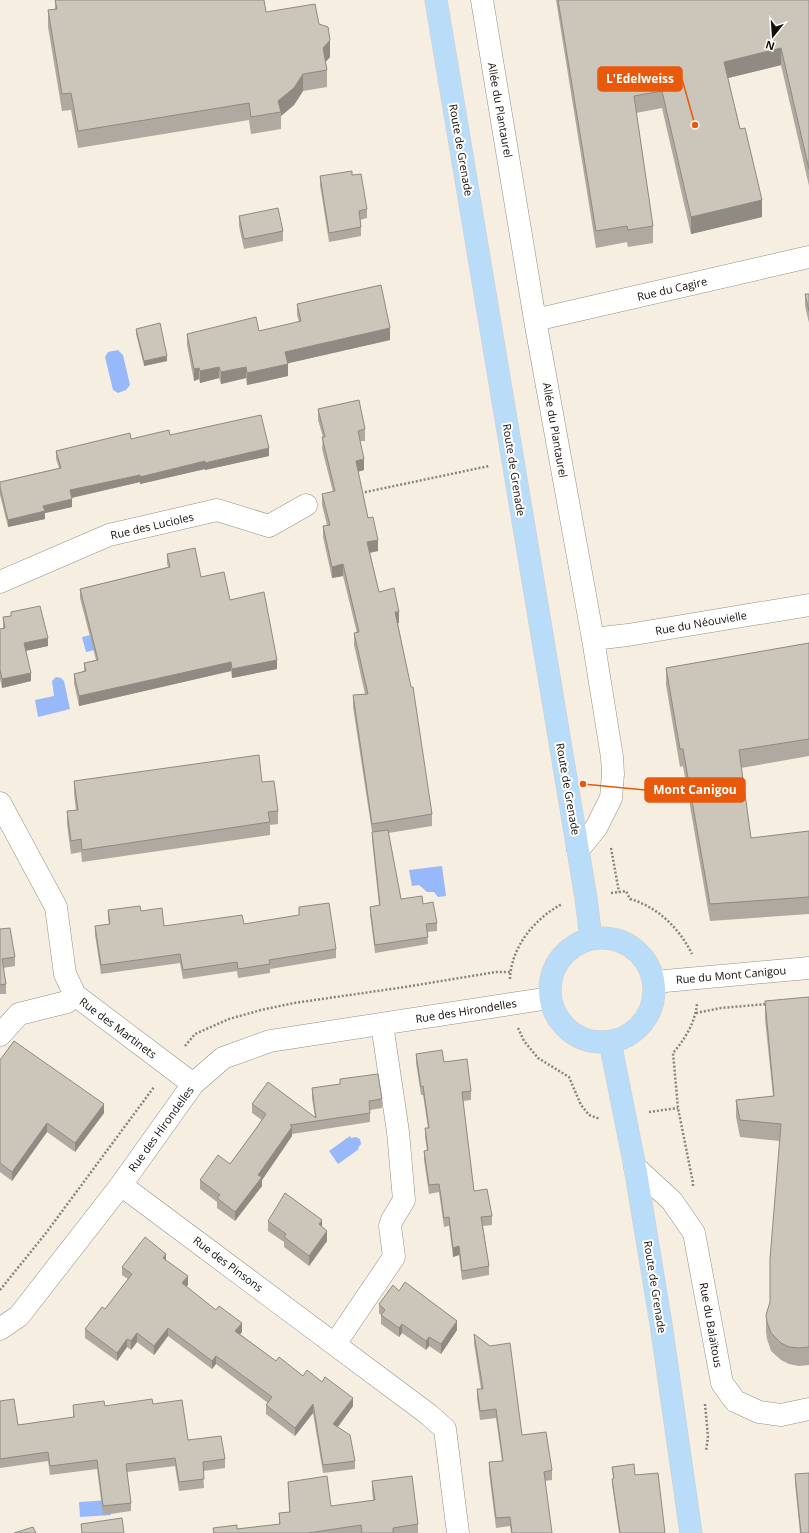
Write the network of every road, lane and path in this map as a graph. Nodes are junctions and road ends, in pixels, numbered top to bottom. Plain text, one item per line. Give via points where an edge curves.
1 (436, 0) edge
2 (482, 0) edge
3 (809, 257) edge
4 (535, 320) junction
5 (490, 466) dead end
6 (360, 494) edge
7 (306, 506) dead end
8 (0, 582) edge
9 (809, 605) edge
10 (593, 639) junction
11 (0, 803) edge
12 (610, 840) dead end
13 (578, 850) junction
14 (562, 904) dead end
15 (591, 939) junction
16 (693, 959) dead end
17 (809, 968) edge
18 (510, 972) junction
19 (654, 982) junction
20 (510, 987) dead end
21 (75, 995) junction
22 (550, 998) junction
23 (698, 999) dead end
24 (772, 1003) edge
25 (696, 1013) junction
26 (382, 1024) junction
27 (516, 1024) dead end
28 (0, 1035) edge
29 (610, 1042) junction
30 (180, 1052) dead end
31 (157, 1083) dead end
32 (193, 1084) junction
33 (678, 1108) junction
34 (644, 1112) dead end
35 (602, 1119) dead end
36 (635, 1167) junction
37 (121, 1185) junction
38 (692, 1191) dead end
39 (0, 1290) edge
40 (0, 1329) edge
41 (335, 1344) junction
42 (809, 1409) edge
43 (458, 1533) edge
44 (691, 1533) edge

1 - 13 main road, Route de Grenade
2 - 4 street, Allée du Plantaurel
3 - 4 street, Rue du Cagire
4 - 10 street, Allée du Plantaurel
5 - 6 path
7 - 8 street, Rue des Lucioles via 269,526 217,510 109,535
9 - 10 street, Rue du Néouvielle
10 - 13 street, Allée du Plantaurel via 613,774 611,798 596,828
11 - 21 street, Rue des Martinets via 56,907 66,974
12 - 16 path via 619,892 626,891 630,898 642,902 665,918 680,933
13 - 15 main road, Route de Grenade
14 - 18 path via 548,911 528,932 515,954
15 - 19 main road via 612,939 632,947 646,962
15 - 22 main road via 573,947 559,960 551,978
17 - 19 street, Rue du Mont Canigou
18 - 20 path
18 - 30 path via 496,972 261,1010 229,1019 195,1034
19 - 29 main road via 654,997 649,1013 640,1026 628,1035
21 - 28 street via 67,1002 19,1014
21 - 32 street, Rue des Martinets
22 - 26 street, Rue des Hirondelles
22 - 29 main road via 556,1014 566,1027 580,1037 596,1042
23 - 25 path
24 - 25 path
25 - 33 path via 686,1038 673,1053
26 - 32 street, Rue des Hirondelles via 270,1041 223,1058
26 - 41 street via 398,1132 404,1200 390,1226 394,1257
27 - 35 path via 524,1041 538,1058 569,1077 581,1105 589,1115
29 - 36 main road, Route de Grenade
31 - 39 path via 46,1233
32 - 37 street, Rue des Hirondelles
33 - 34 path
33 - 38 path via 693,1183
36 - 42 street, Rue du Balaïtous via 672,1201 694,1232 722,1383 735,1401 760,1412 781,1415
36 - 44 main road, Route de Grenade via 662,1324
37 - 40 street, Rue des Hirondelles via 19,1316
37 - 41 street, Rue des Pinsons
41 - 43 street, Rue des Pinsons via 445,1429

